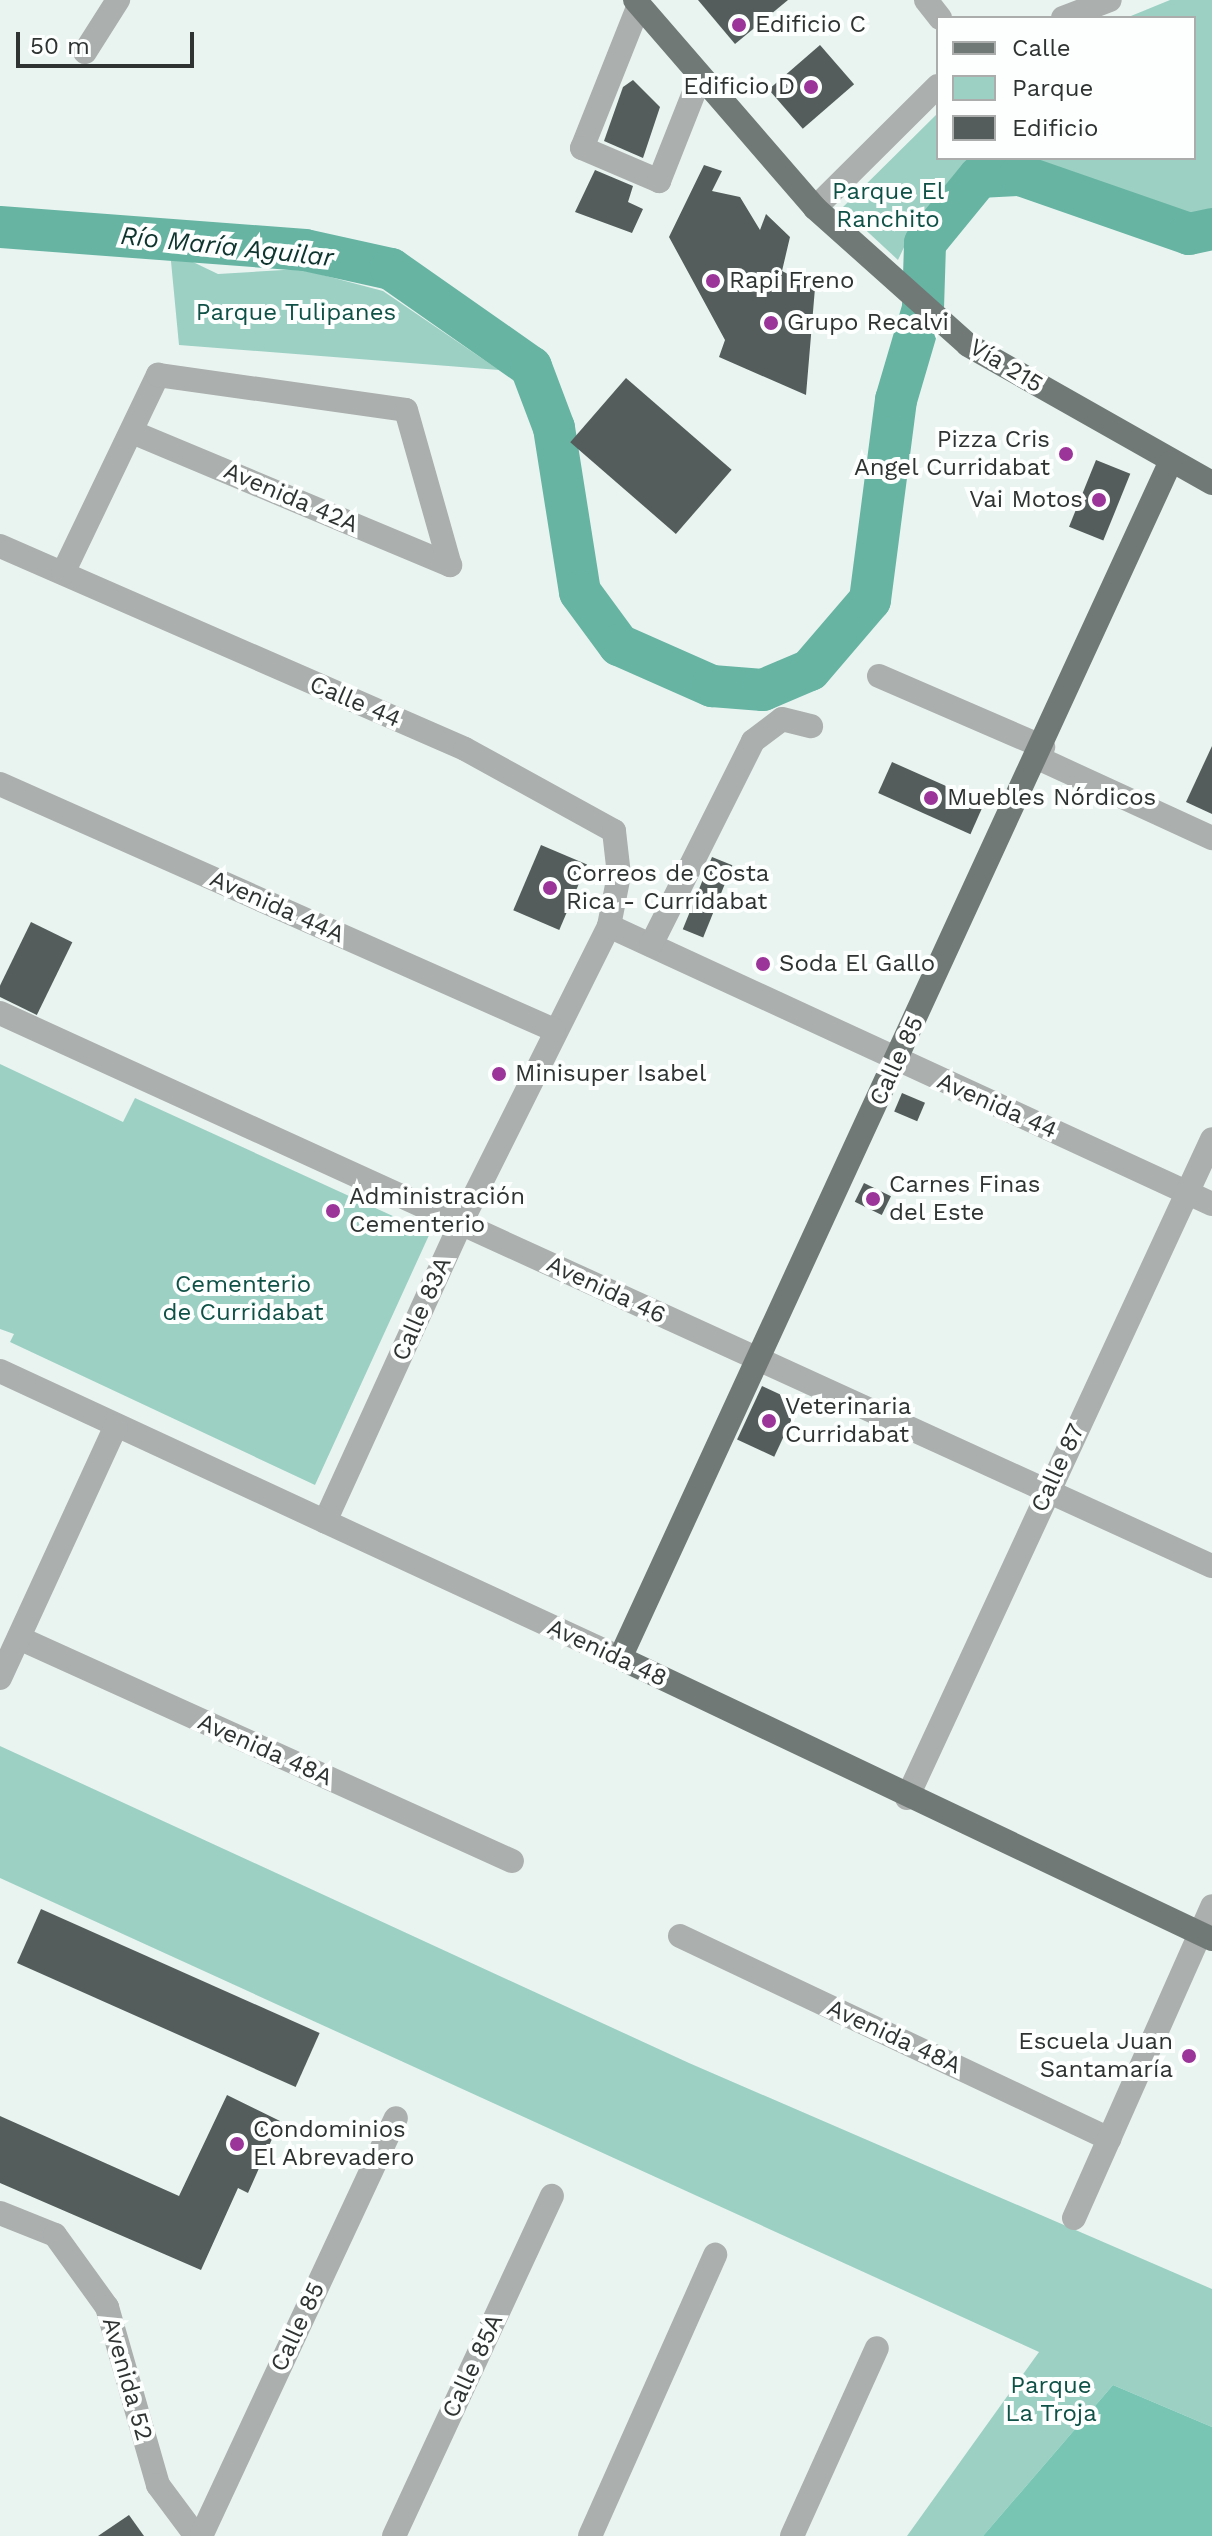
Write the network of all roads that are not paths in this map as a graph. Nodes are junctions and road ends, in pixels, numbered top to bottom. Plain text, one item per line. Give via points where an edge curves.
1 (118, 0) edge
2 (926, 0) edge
3 (1110, 0) edge
4 (637, 3) edge
5 (938, 16) edge
6 (1068, 16) edge
7 (85, 52) dead end
8 (699, 80) junction
9 (936, 88) edge
10 (815, 208) junction
11 (132, 432) junction
12 (1170, 463) junction
13 (1212, 483) edge
14 (0, 546) edge
15 (63, 573) junction
16 (879, 676) dead end
17 (811, 726) dead end
18 (1040, 752) junction
19 (0, 784) edge
20 (1212, 838) edge
21 (609, 926) junction
22 (651, 945) junction
23 (0, 1013) edge
24 (554, 1030) junction
25 (897, 1061) junction
26 (1212, 1139) edge
27 (1187, 1193) junction
28 (1212, 1204) edge
29 (461, 1223) junction
30 (757, 1360) junction
31 (0, 1371) edge
32 (116, 1426) junction
33 (1047, 1491) junction
34 (325, 1522) junction
35 (1212, 1566) edge
36 (19, 1638) junction
37 (620, 1658) junction
38 (0, 1678) edge
39 (907, 1798) junction
40 (512, 1861) dead end
41 (1212, 1906) edge
42 (680, 1936) dead end
43 (1205, 1936) edge
44 (396, 2118) dead end
45 (1109, 2139) junction
46 (552, 2196) dead end
47 (0, 2213) edge
48 (1074, 2218) dead end
49 (715, 2255) dead end
50 (877, 2348) dead end
51 (198, 2536) edge
52 (394, 2536) edge
53 (590, 2536) edge
54 (792, 2536) edge

1 - 7 street
2 - 5 street
3 - 6 street
4 - 8 main road, Vía 215
4 - 8 street via 582,148 659,181
8 - 10 main road, Vía 215
9 - 10 street
10 - 12 main road, Vía 215 via 968,345
11 - 11 street, Avenida 42A via 158,375 406,410 450,565
11 - 15 street
12 - 13 main road, Vía 215
12 - 18 main road, Calle 85
14 - 15 street, Calle 44
15 - 21 street, Calle 44 via 465,749 584,808 614,831 619,875
16 - 18 street
17 - 22 street via 782,719 753,741
18 - 20 street
18 - 25 main road, Calle 85
19 - 24 street, Avenida 44A
21 - 22 street, Avenida 44
21 - 24 street, Calle 83A
22 - 25 street, Avenida 44
23 - 29 street, Avenida 46
24 - 29 street, Calle 83A
25 - 27 street, Avenida 44
25 - 30 main road, Calle 85
26 - 27 street, Calle 87
27 - 28 street, Avenida 44
27 - 33 street, Calle 87
29 - 30 street, Avenida 46
29 - 34 street, Calle 83A
30 - 33 street, Avenida 46
30 - 37 main road, Calle 85
31 - 32 street, Avenida 48
32 - 34 street, Avenida 48
32 - 36 street
33 - 35 street, Avenida 46
33 - 39 street, Calle 87
34 - 37 street, Avenida 48
36 - 38 street
36 - 40 street, Avenida 48A
37 - 39 main road, Avenida 48
39 - 43 main road, Avenida 48
41 - 43 street
42 - 45 street, Avenida 48A
43 - 45 street
44 - 51 street, Calle 85
45 - 48 street
46 - 52 street, Calle 85A
47 - 51 street, Avenida 52 via 55,2235 107,2307 158,2485
49 - 53 street
50 - 54 street

